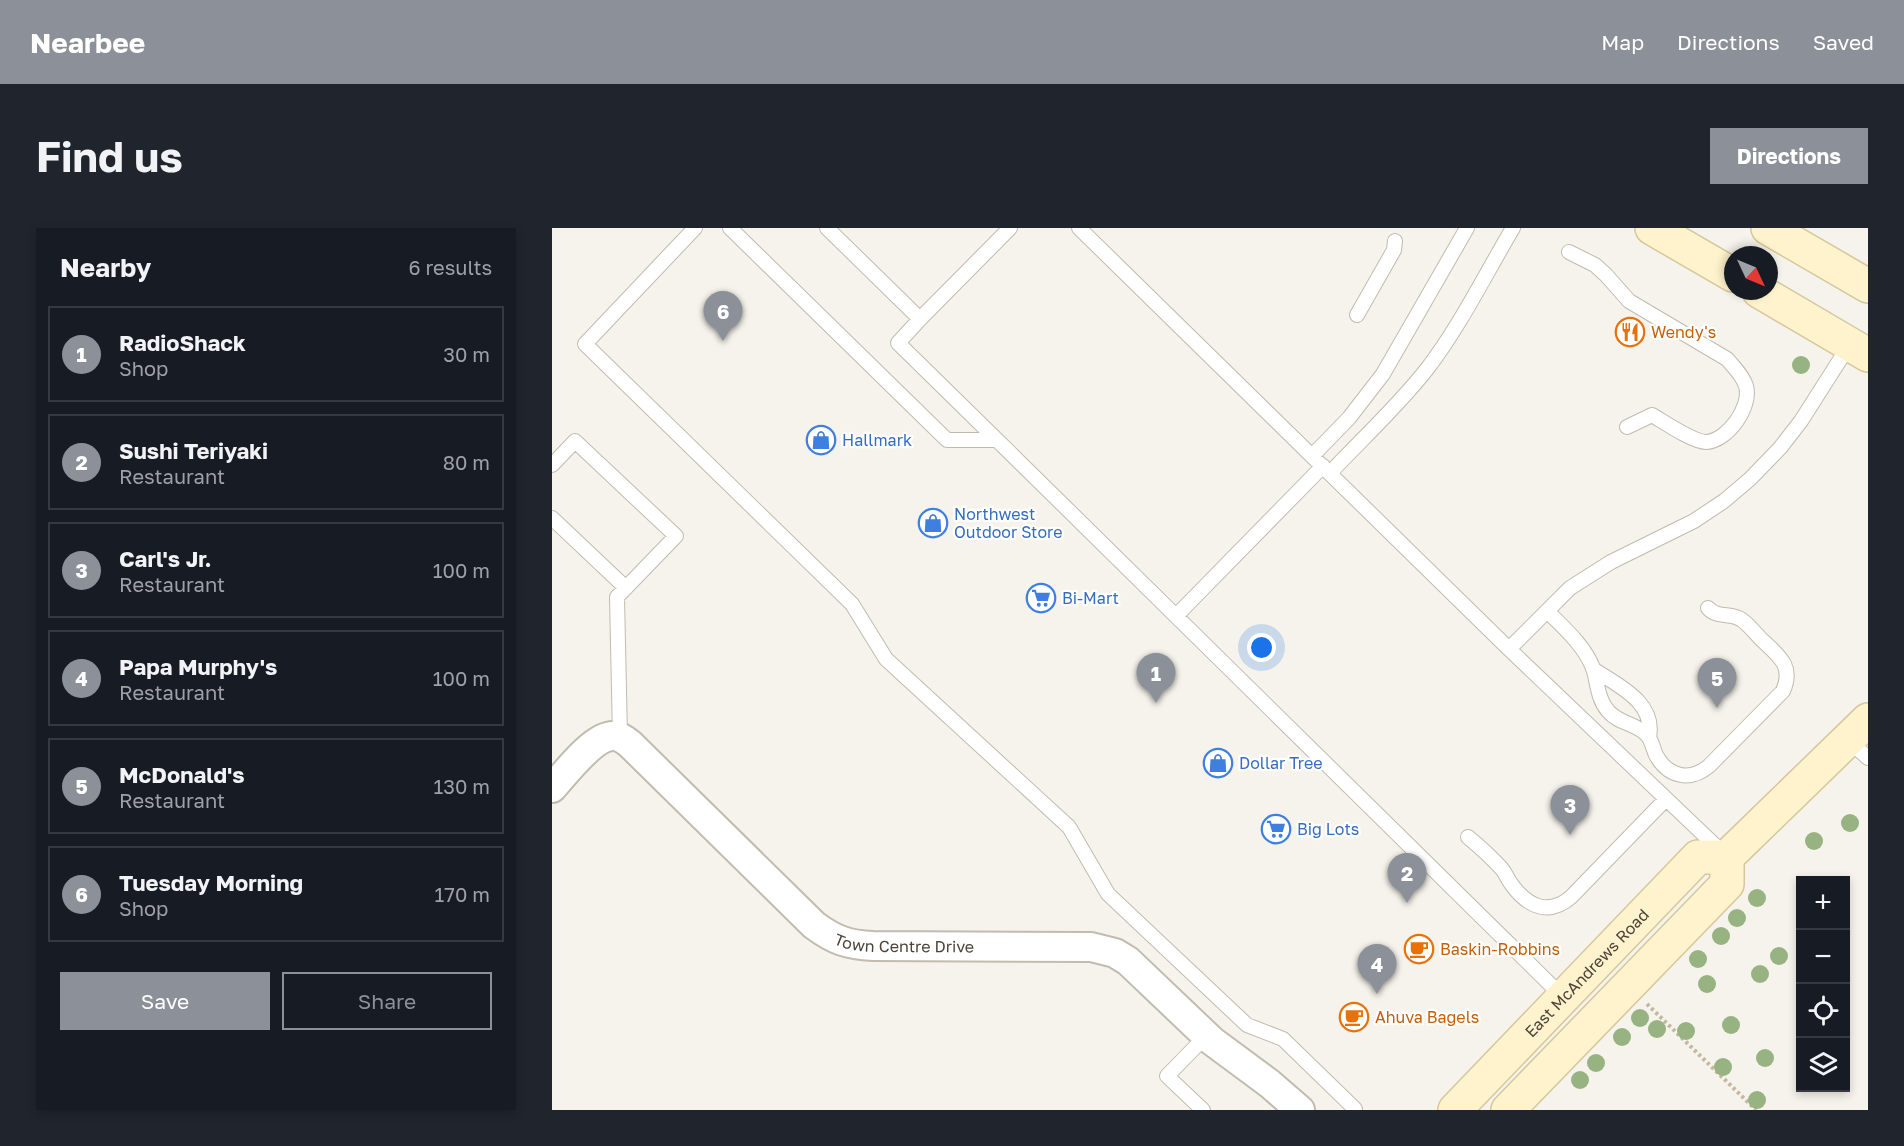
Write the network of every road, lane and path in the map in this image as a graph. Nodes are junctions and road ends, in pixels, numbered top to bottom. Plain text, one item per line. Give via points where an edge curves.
1 (696, 228) edge
2 (730, 228) edge
3 (827, 228) edge
4 (1010, 228) edge
5 (1079, 228) edge
6 (1467, 228) edge
7 (1513, 228) edge
8 (1652, 228) edge
9 (1768, 228) edge
10 (1395, 241) dead end
11 (1569, 252) dead end
12 (1724, 271) edge
13 (1868, 286) edge
14 (1774, 300) edge
15 (1357, 315) dead end
16 (920, 319) junction
17 (1859, 350) edge
18 (1627, 427) dead end
19 (997, 440) junction
20 (1312, 456) junction
21 (552, 465) edge
22 (1326, 470) junction
23 (552, 518) edge
24 (626, 588) junction
25 (1708, 608) dead end
26 (1547, 611) junction
27 (1176, 616) junction
28 (1509, 649) junction
29 (1593, 669) junction
30 (1863, 735) edge
31 (620, 737) junction
32 (1649, 737) junction
33 (552, 788) edge
34 (1666, 800) junction
35 (1468, 837) dead end
36 (1727, 856) junction
37 (1563, 997) junction
38 (1644, 1003) dead end
39 (1206, 1036) junction
40 (1355, 1109) edge
41 (1203, 1110) edge
42 (1300, 1110) edge
43 (1455, 1110) edge
44 (1508, 1110) edge
45 (1756, 1110) edge

1 - 40 lane via 585,344 852,604 886,659 1069,827 1108,894 1247,1025 1283,1038
2 - 19 lane via 947,440
3 - 16 lane
4 - 16 lane
5 - 20 lane
6 - 20 lane via 1383,374 1349,418
7 - 22 lane via 1427,369
8 - 12 main road
9 - 13 main road
10 - 15 lane via 1391,256
11 - 18 lane via 1595,265 1629,301 1727,359 1745,385 1747,394 1738,420 1717,439 1696,439 1652,415
14 - 17 main road
16 - 19 lane via 898,343
17 - 26 lane via 1780,448 1724,501 1694,521 1611,562 1570,588
19 - 27 lane
20 - 22 lane
21 - 24 lane via 575,441 676,536
22 - 27 lane
22 - 28 lane
23 - 24 lane
24 - 31 lane via 617,597
25 - 32 lane via 1713,614 1741,619 1778,655 1787,674 1783,691 1701,773 1684,776 1669,771 1657,758
26 - 28 lane
26 - 29 lane via 1580,645
27 - 37 lane
28 - 34 lane
29 - 32 lane via 1609,712
29 - 32 lane via 1623,687 1642,706 1650,721
30 - 36 main road
31 - 33 street via 602,738
31 - 39 street, Town Centre Drive via 814,925 843,943 1104,949 1128,962
34 - 35 lane via 1571,897 1552,908 1525,899 1501,868
34 - 36 lane
36 - 37 main road, East McAndrews Road via 1698,857
36 - 44 main road via 1726,884
37 - 43 main road, East McAndrews Road
38 - 45 path
39 - 41 lane via 1167,1076
39 - 42 street, Town Centre Drive

